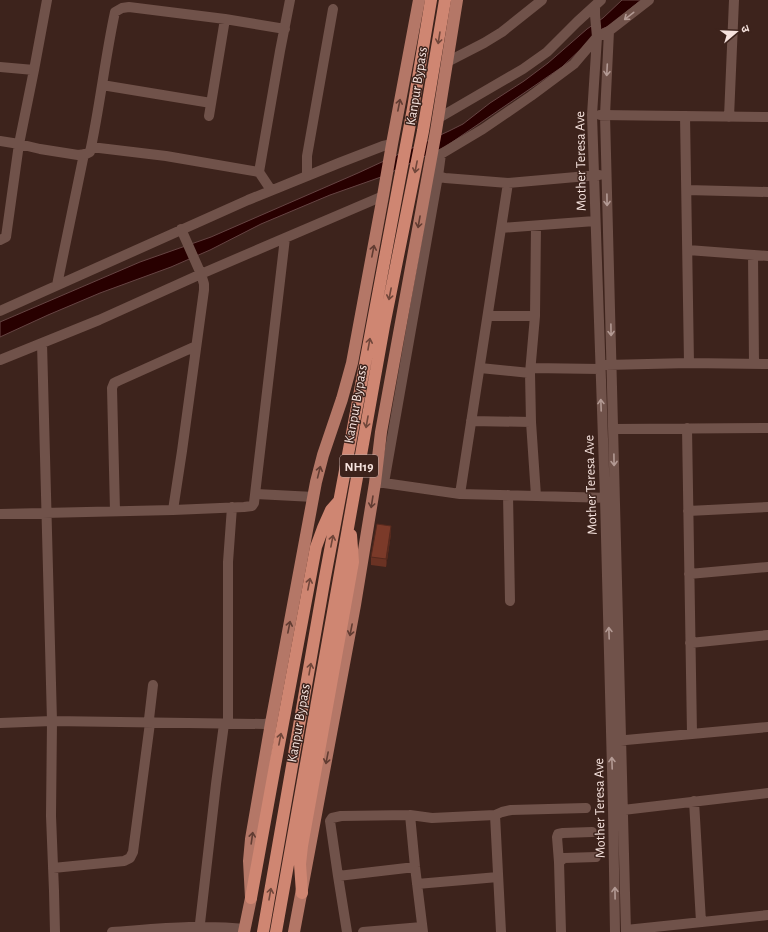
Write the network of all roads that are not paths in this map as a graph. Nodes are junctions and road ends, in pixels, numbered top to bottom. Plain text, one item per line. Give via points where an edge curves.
1 (47, 0) edge
2 (290, 0) edge
3 (419, 0) edge
4 (431, 0) edge
5 (445, 0) edge
6 (457, 0) edge
7 (649, 0) edge
8 (734, 0) edge
9 (538, 1) edge
10 (597, 7) edge
11 (333, 8) dead end
12 (225, 19) junction
13 (285, 29) junction
14 (609, 31) junction
15 (597, 35) junction
16 (447, 62) junction
17 (0, 67) edge
18 (34, 70) junction
19 (102, 85) junction
20 (211, 103) junction
21 (592, 115) junction
22 (605, 115) junction
23 (209, 116) dead end
24 (685, 116) junction
25 (729, 116) junction
26 (768, 117) edge
27 (436, 125) junction
28 (0, 141) edge
29 (19, 144) junction
30 (391, 147) junction
31 (88, 151) junction
32 (434, 157) junction
33 (259, 172) junction
34 (607, 174) junction
35 (307, 176) junction
36 (438, 176) junction
37 (593, 176) junction
38 (508, 183) junction
39 (271, 190) junction
40 (687, 190) junction
41 (768, 192) edge
42 (383, 196) junction
43 (595, 221) junction
44 (536, 226) junction
45 (501, 228) junction
46 (181, 229) junction
47 (285, 238) junction
48 (0, 240) edge
49 (688, 250) junction
50 (753, 255) junction
51 (768, 256) edge
52 (201, 274) junction
53 (58, 285) junction
54 (0, 311) edge
55 (488, 316) junction
56 (535, 316) junction
57 (42, 343) junction
58 (196, 346) junction
59 (0, 360) edge
60 (689, 363) junction
61 (754, 364) junction
62 (768, 364) edge
63 (612, 365) junction
64 (600, 367) junction
65 (480, 368) junction
66 (530, 370) junction
67 (471, 421) junction
68 (531, 422) junction
69 (687, 428) junction
70 (768, 428) edge
71 (613, 429) junction
72 (380, 483) junction
73 (256, 494) junction
74 (460, 494) junction
75 (508, 495) junction
76 (536, 496) junction
77 (314, 497) junction
78 (610, 498) junction
79 (340, 500) junction
80 (232, 507) junction
81 (768, 507) edge
82 (173, 510) junction
83 (116, 511) junction
84 (688, 511) junction
85 (46, 512) junction
86 (0, 514) edge
87 (350, 515) junction
88 (768, 567) edge
89 (689, 574) junction
90 (510, 601) dead end
91 (768, 635) edge
92 (690, 643) junction
93 (153, 685) dead end
94 (52, 721) junction
95 (0, 723) edge
96 (150, 723) junction
97 (271, 723) junction
98 (226, 724) junction
99 (768, 727) edge
100 (692, 734) junction
101 (616, 741) junction
102 (768, 793) edge
103 (694, 801) junction
104 (586, 808) dead end
105 (623, 810) junction
106 (410, 815) junction
107 (495, 815) junction
108 (592, 832) dead end
109 (596, 857) dead end
110 (560, 862) junction
111 (415, 867) junction
112 (53, 868) junction
113 (338, 876) junction
114 (498, 877) junction
115 (417, 884) junction
116 (302, 893) junction
117 (251, 898) junction
118 (768, 915) edge
119 (701, 922) junction
120 (422, 929) edge
121 (199, 930) edge
122 (244, 930) edge
123 (626, 931) edge
124 (55, 932) edge
125 (118, 932) edge
126 (263, 932) edge
127 (276, 932) edge
128 (294, 932) edge
129 (347, 932) edge
130 (363, 932) edge
131 (502, 932) edge
132 (561, 932) edge
133 (615, 932) edge

1 - 18 street
2 - 13 street
30 -> 3 main road
79 -> 4 highway, Kanpur Bypass / NH19
5 -> 87 highway, Kanpur Bypass / NH19 via 423,131
6 - 16 main road
7 -> 14 street
8 - 25 street
9 - 16 street via 502,32
10 - 15 street, Mother Teresa Ave
10 - 27 street via 546,52
11 - 35 street via 307,156
12 - 13 street
12 - 19 street via 122,8 115,12
12 - 20 street
13 - 33 street
14 - 15 street
14 -> 22 street
15 - 21 street, Mother Teresa Ave
15 - 32 street via 568,69 483,129
16 - 27 main road
17 - 18 street
18 - 29 street
19 - 20 street
19 - 31 street via 96,124
20 - 23 street
21 - 22 street
21 - 37 street, Mother Teresa Ave
22 - 24 street
22 - 34 street
24 - 25 street
24 - 40 street
25 - 26 street
27 - 32 main road
28 - 29 street
29 - 31 street via 78,155
29 - 48 street via 6,238
30 - 35 street via 383,146
30 - 42 main road
31 - 33 street via 166,156
31 - 53 street
32 - 36 street
32 -> 72 main road via 381,432
33 - 39 street
34 - 37 street
34 -> 63 street
35 - 39 street
36 - 38 street
36 - 72 street
37 - 38 street
37 - 43 street, Mother Teresa Ave
38 - 45 street
39 - 46 street
40 - 41 street
40 - 49 street
42 - 47 street
77 -> 42 main road via 323,455 352,363
43 - 44 street
43 - 64 street, Mother Teresa Ave
44 - 45 street
44 - 56 street
45 - 55 street
46 - 52 street
46 - 53 street
47 - 52 street
47 - 73 street
49 - 50 street
49 - 60 street
50 - 51 street
50 - 61 street
52 - 57 street
52 - 58 street via 204,290
53 - 54 street
55 - 56 street
55 - 65 street
56 - 66 street
57 - 59 street
57 - 85 street
58 - 82 street
58 - 83 street via 114,383 112,388
60 - 61 street
60 - 63 street
61 - 62 street
63 - 64 street
63 - 71 street
64 - 66 street
78 -> 64 street, Mother Teresa Ave
65 - 66 street
65 - 67 street
66 - 68 street
67 - 68 street
67 - 74 street
68 - 76 street
69 - 70 street
69 - 71 street
69 - 84 street
71 -> 78 street
72 - 74 street
72 -> 116 main road
73 - 77 street
73 - 80 street via 252,506
74 - 75 street
75 - 76 street
75 - 90 street
76 - 78 street
97 -> 77 main road
78 - 101 street, Mother Teresa Ave
117 -> 79 highway via 316,547 331,510
126 -> 79 highway, Kanpur Bypass / NH19
80 - 82 street
80 - 98 street via 228,562
81 - 84 street
82 - 83 street
83 - 85 street
84 - 89 street
85 - 86 street
85 - 94 street
87 - 116 highway via 353,562 302,846
87 - 127 highway, Kanpur Bypass / NH19
88 - 89 street
89 - 92 street
91 - 92 street
92 - 100 street
93 - 96 street
94 - 95 street
94 - 96 street
94 - 112 street
96 - 98 street
96 - 112 street via 133,852 130,858 124,861
97 - 98 street
117 -> 97 main road via 251,839
98 - 121 street via 216,784
99 - 100 street
100 - 101 street
101 - 105 street
133 -> 101 street, Mother Teresa Ave
102 - 103 street
103 - 105 street
103 - 119 street
104 - 107 street via 511,810
105 - 123 street
106 - 107 street via 432,818
106 - 111 street
106 - 113 street via 332,818 330,821
107 - 114 street
108 - 110 street via 558,834
109 - 110 street via 564,858
110 - 132 street
111 - 113 street
111 - 115 street
112 - 124 street
113 - 129 street
114 - 115 street
114 - 131 street
115 - 120 street
116 - 128 main road
117 - 122 main road
118 - 119 street
119 - 123 street
120 - 130 street
121 - 122 street via 223,926
121 - 125 street

